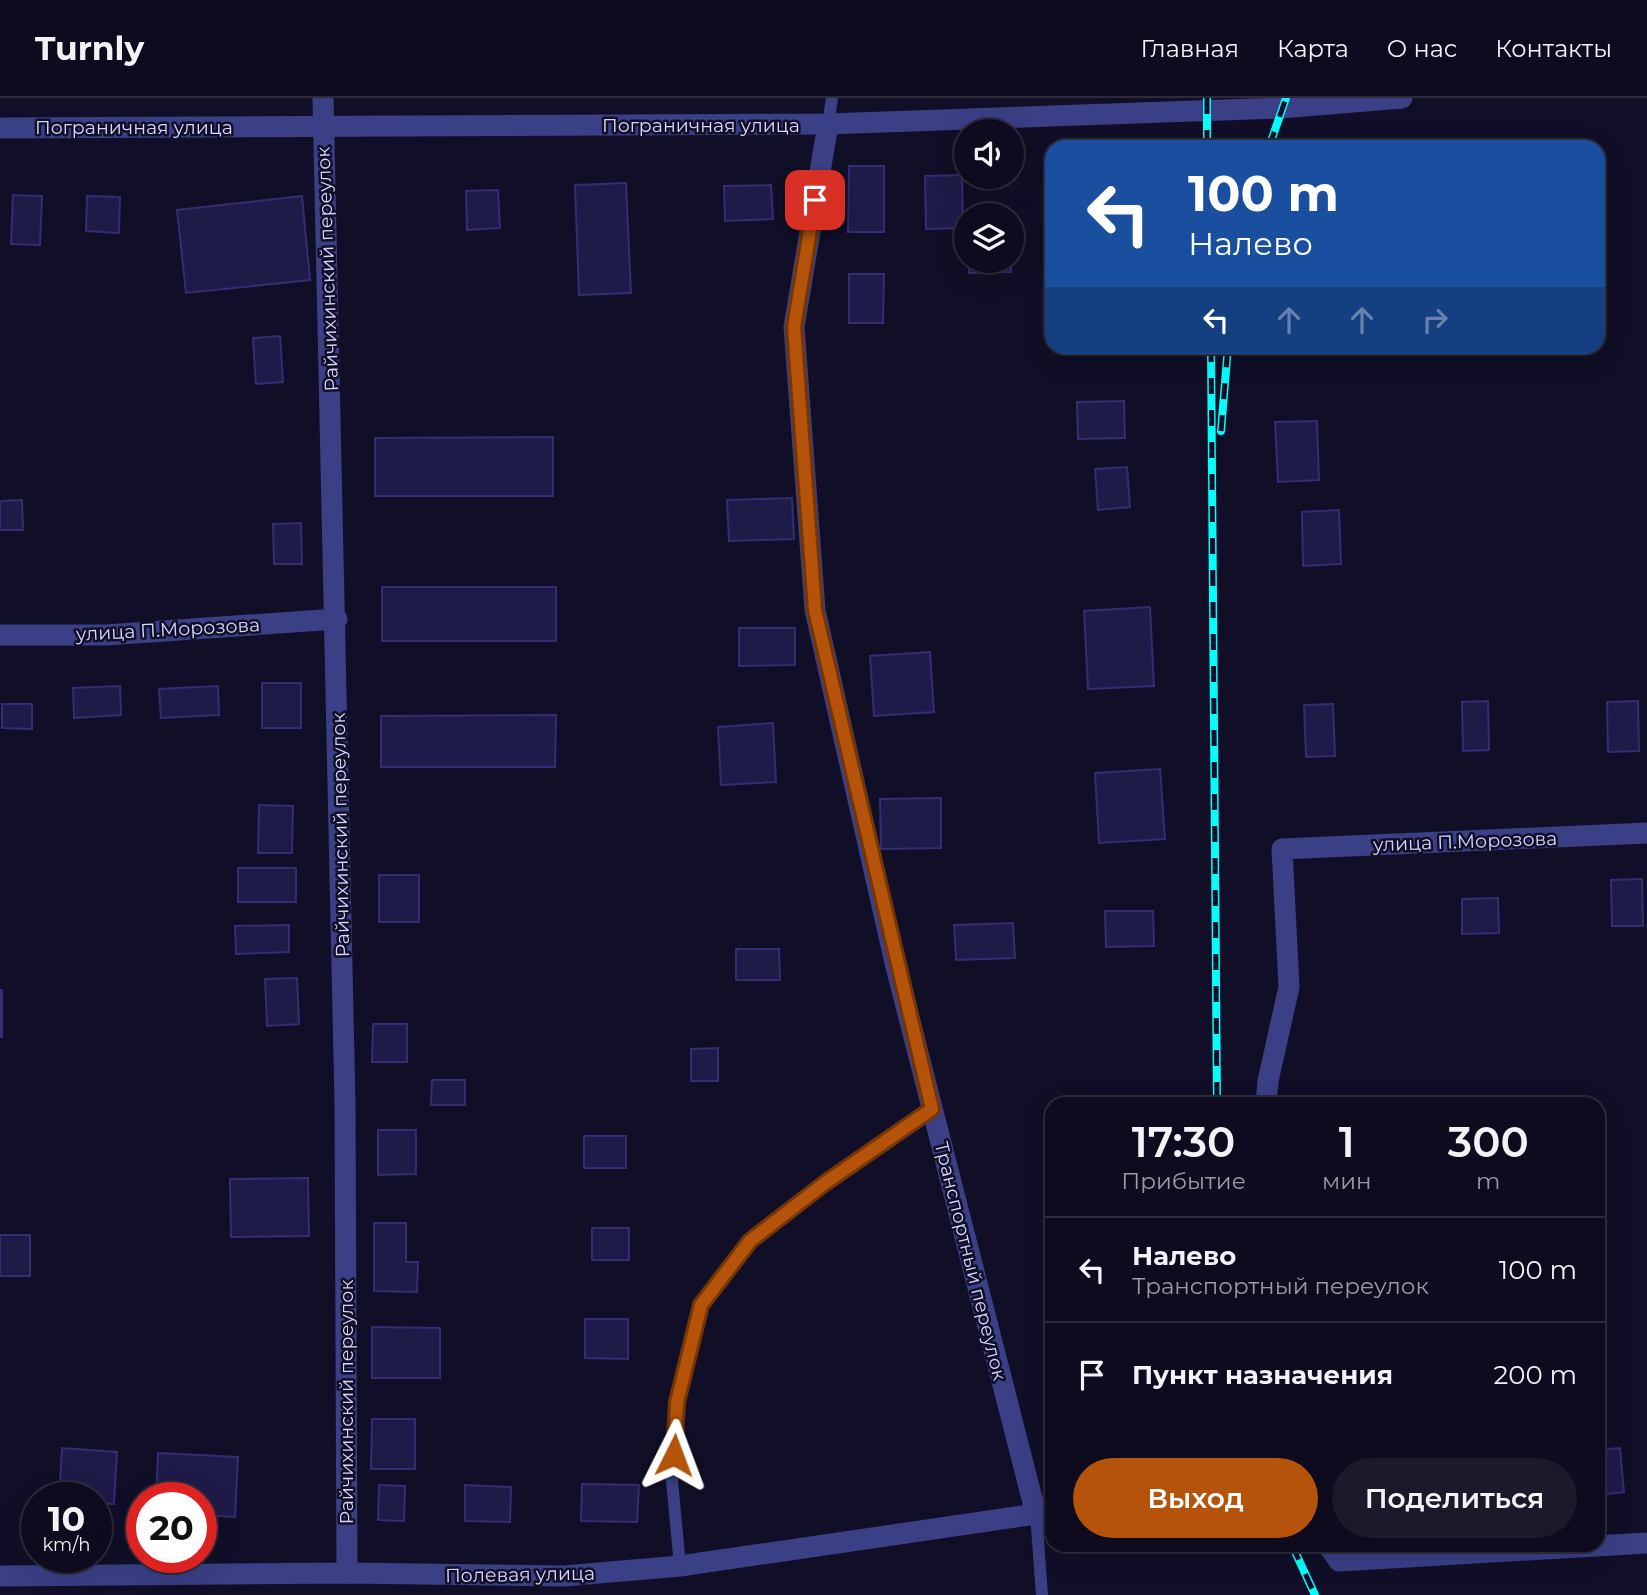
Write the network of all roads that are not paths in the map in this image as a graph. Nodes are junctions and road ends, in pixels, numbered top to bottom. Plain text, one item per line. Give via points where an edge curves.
1 (323, 98) edge
2 (832, 98) edge
3 (1402, 98) edge
4 (1147, 104) edge
5 (828, 124) junction
6 (323, 127) junction
7 (0, 128) edge
8 (337, 619) junction
9 (0, 635) edge
10 (1647, 833) edge
11 (1267, 1097) edge
12 (932, 1109) junction
13 (1036, 1514) junction
14 (1647, 1543) edge
15 (1605, 1545) edge
16 (1333, 1552) edge
17 (1493, 1552) edge
18 (680, 1566) junction
19 (347, 1573) junction
20 (0, 1576) edge
21 (1042, 1595) edge

1 - 6 street, Райчихинский переулок
2 - 5 lane, Транспортный переулок
3 - 4 street, Пограничная улица via 1281,108
4 - 5 street, Пограничная улица
5 - 6 street, Пограничная улица
5 - 12 street, Транспортный переулок via 794,327 815,610
6 - 7 street, Пограничная улица
6 - 8 street, Райчихинский переулок
8 - 9 street, улица П.Морозова via 106,635
8 - 19 street, Райчихинский переулок
10 - 11 street, улица П.Морозова via 1282,849 1289,987
12 - 13 street, Транспортный переулок
12 - 18 lane via 750,1241 701,1305 677,1402 672,1481
13 - 18 street, Полевая улица
13 - 21 lane
14 - 15 street
16 - 17 street via 1339,1561
18 - 19 street, Полевая улица via 564,1576
19 - 20 street, Полевая улица

